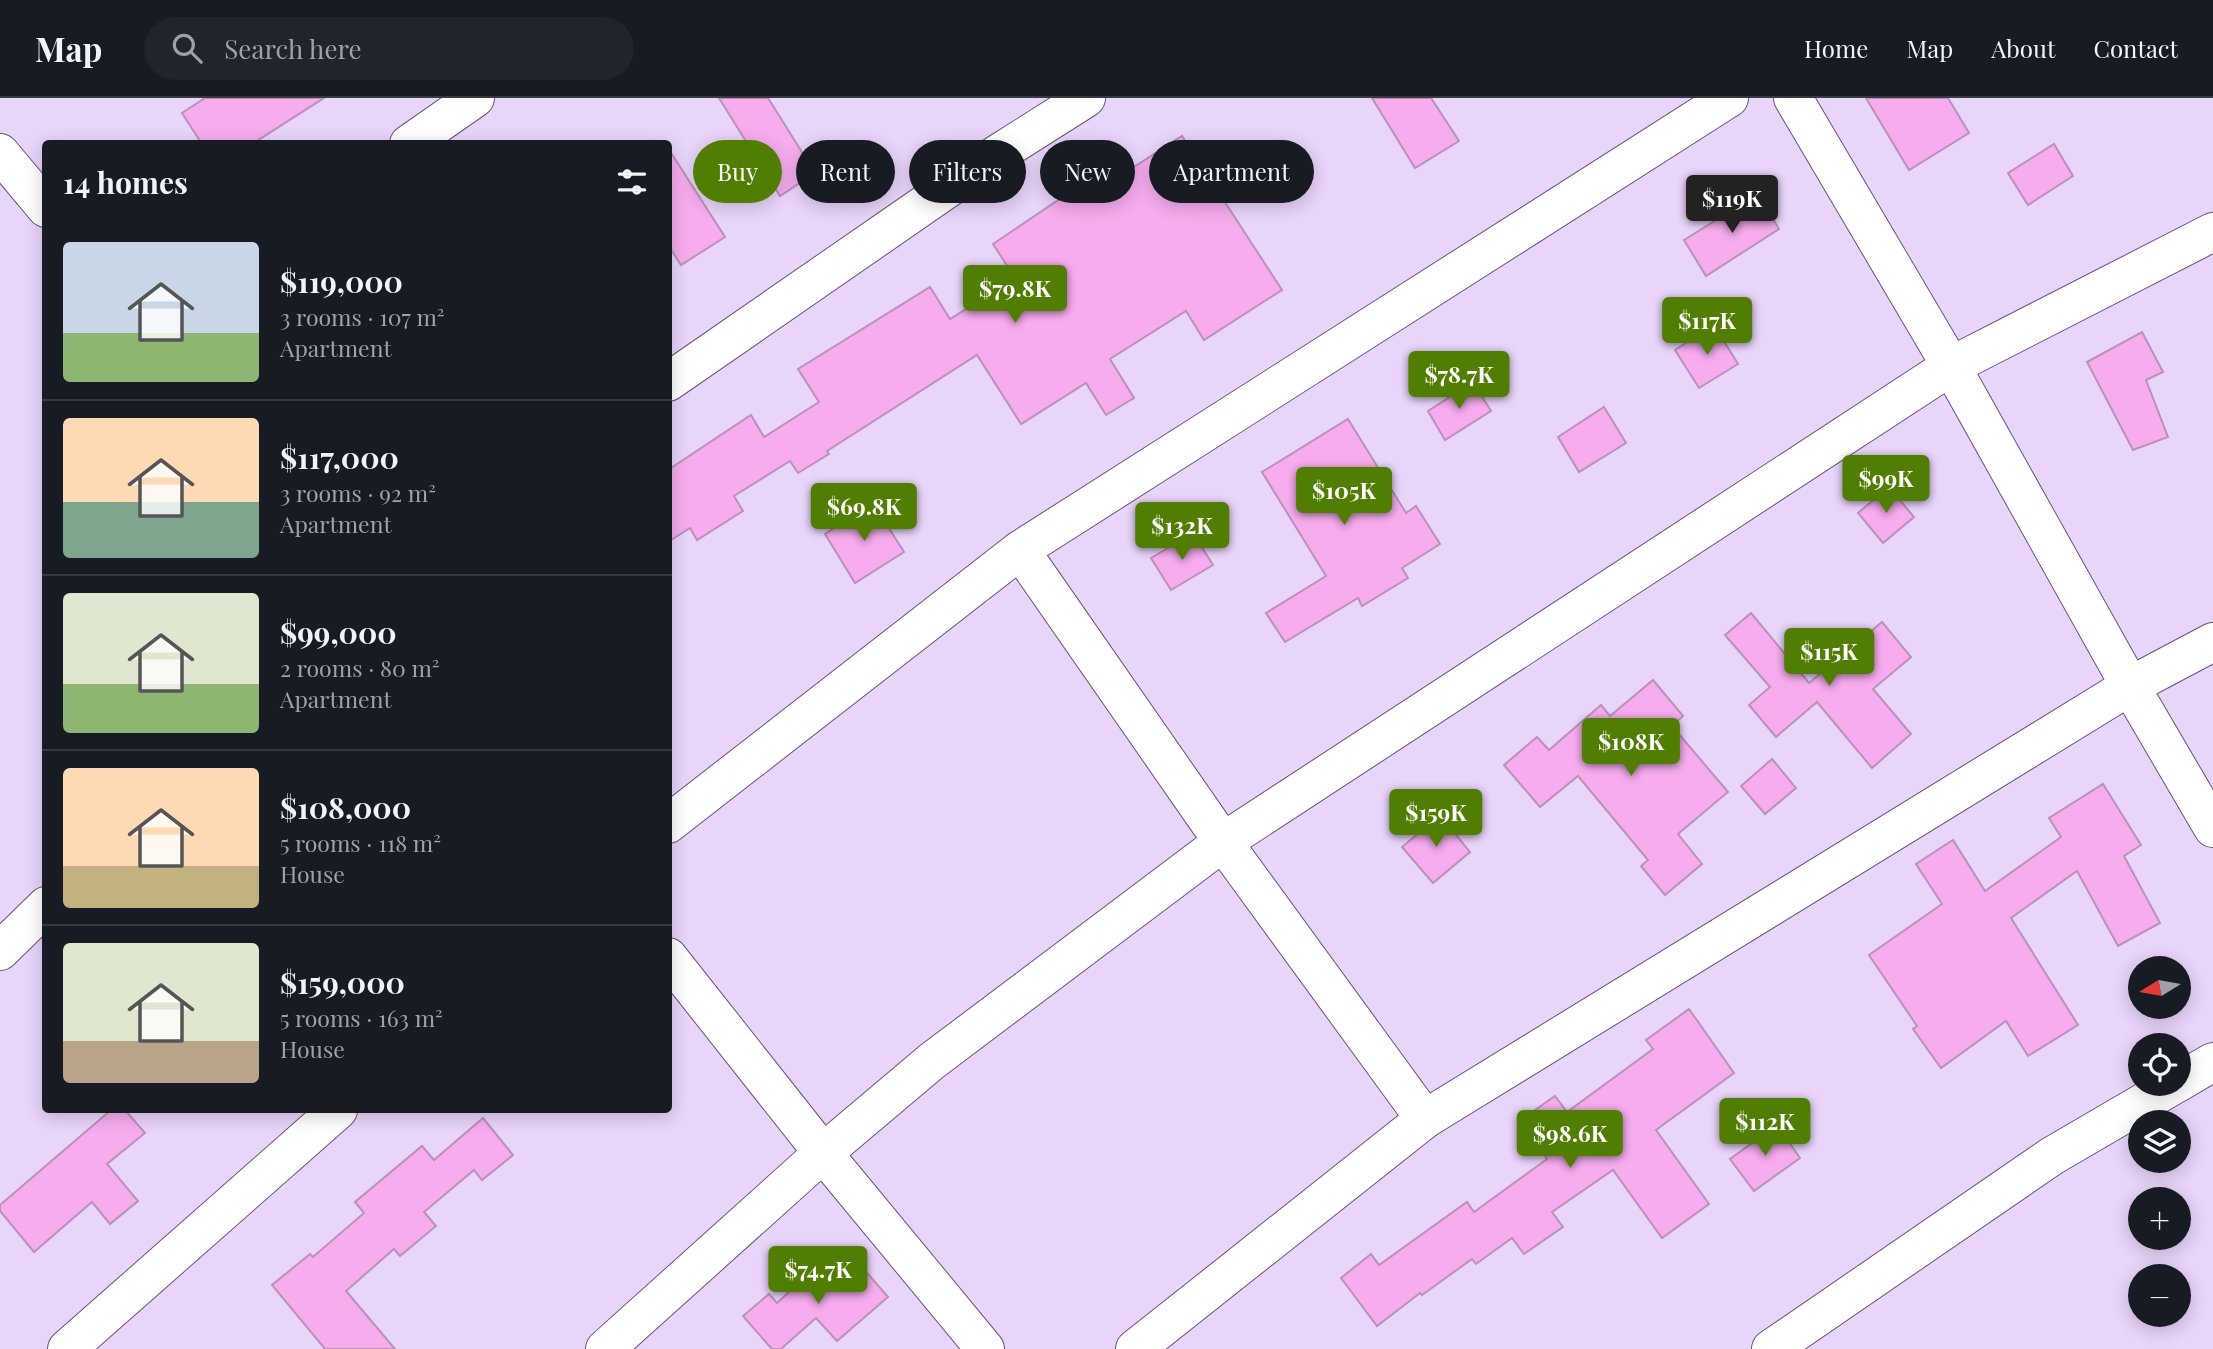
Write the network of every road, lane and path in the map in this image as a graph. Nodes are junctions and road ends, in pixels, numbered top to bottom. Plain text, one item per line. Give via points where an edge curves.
1 (475, 98) edge
2 (1086, 98) edge
3 (1729, 98) edge
4 (1793, 98) edge
5 (415, 140) edge
6 (0, 153) edge
7 (42, 203) edge
8 (2213, 232) edge
9 (1951, 366) junction
10 (672, 380) edge
11 (1020, 550) junction
12 (2213, 642) edge
13 (2130, 686) junction
14 (672, 821) edge
15 (2213, 828) edge
16 (1223, 842) junction
17 (42, 910) edge
18 (0, 951) edge
19 (672, 962) edge
20 (2213, 1062) edge
21 (2191, 1075) edge
22 (2156, 1096) edge
23 (335, 1113) edge
24 (1425, 1119) junction
25 (823, 1153) junction
26 (67, 1349) edge
27 (605, 1349) edge
28 (985, 1349) edge
29 (1135, 1349) edge
30 (1771, 1349) edge

1 - 5 street
2 - 10 street
3 - 11 street
4 - 9 street
6 - 7 street
8 - 9 street
9 - 13 street
9 - 16 street
11 - 14 street
11 - 16 street
12 - 13 street
13 - 15 street
13 - 24 street
16 - 24 street
16 - 25 street via 932,1061
17 - 18 street
19 - 25 street
20 - 21 street
22 - 30 street via 2052,1156
23 - 26 street
24 - 29 street
25 - 27 street
25 - 28 street

